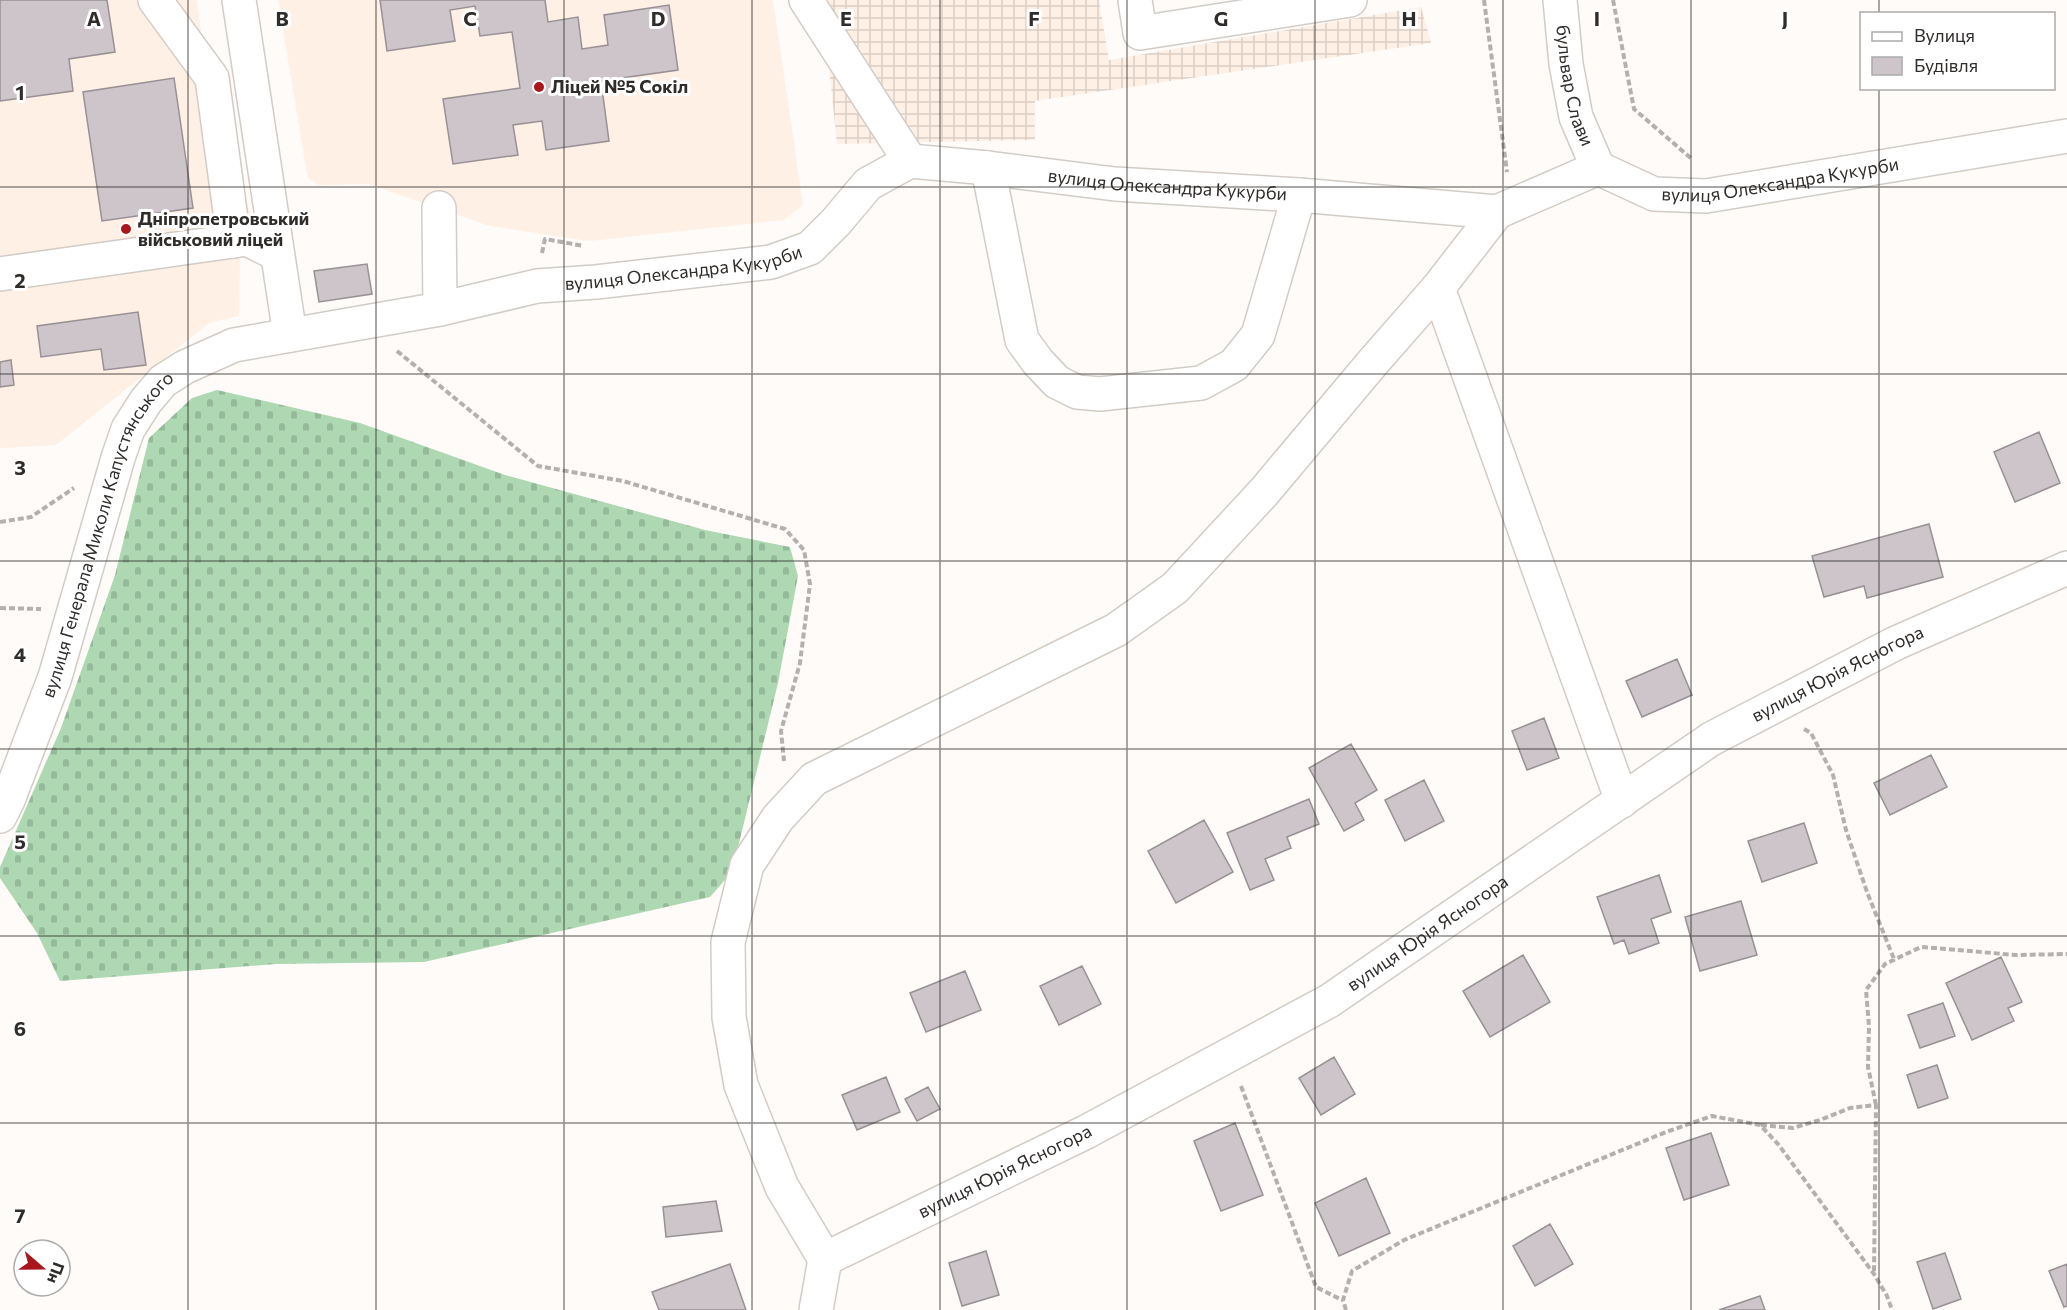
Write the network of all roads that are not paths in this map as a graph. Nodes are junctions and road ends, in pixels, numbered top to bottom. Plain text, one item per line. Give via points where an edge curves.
1 (155, 0) edge
2 (239, 0) edge
3 (806, 0) edge
4 (1135, 0) edge
5 (1350, 0) edge
6 (1560, 0) edge
7 (2067, 136) edge
8 (910, 161) junction
9 (988, 168) junction
10 (1598, 168) junction
11 (1299, 195) junction
12 (439, 208) dead end
13 (1504, 209) junction
14 (234, 241) junction
15 (277, 254) junction
16 (0, 274) edge
17 (1438, 288) junction
18 (440, 309) junction
19 (290, 335) junction
20 (2067, 568) edge
21 (1622, 801) junction
22 (0, 816) edge
23 (825, 1258) junction
24 (816, 1310) edge

1 - 14 street via 212,78
2 - 15 street
3 - 8 street
4 - 5 street via 1140,33
6 - 10 street, бульвар Слави via 1576,117
7 - 10 street, вулиця Олександра Кукурби via 1706,196 1654,194
8 - 9 street, вулиця Олександра Кукурби
8 - 18 street, вулиця Олександра Кукурби via 867,184 810,248 771,262 537,286
9 - 11 street, вулиця Олександра Кукурби via 1115,184
9 - 11 street via 1022,340 1057,382 1077,392 1100,394 1201,383 1234,365 1258,335
10 - 13 street, вулиця Олександра Кукурби
11 - 13 street, вулиця Олександра Кукурби
12 - 18 street
13 - 17 street
14 - 15 street via 247,239
14 - 16 street
15 - 19 street
17 - 21 street
17 - 23 street via 1175,588 1116,630 814,779 778,818 747,865 728,942 729,1017 741,1085 782,1187
18 - 19 street, вулиця Олександра Кукурби
19 - 22 street, вулиця Генерала Миколи Капустянського via 234,345 185,367 163,381 128,429 55,677
20 - 21 street, вулиця Юрія Ясногора via 1896,643 1711,739
21 - 23 street, вулиця Юрія Ясногора via 1329,1001 1086,1132
23 - 24 street

